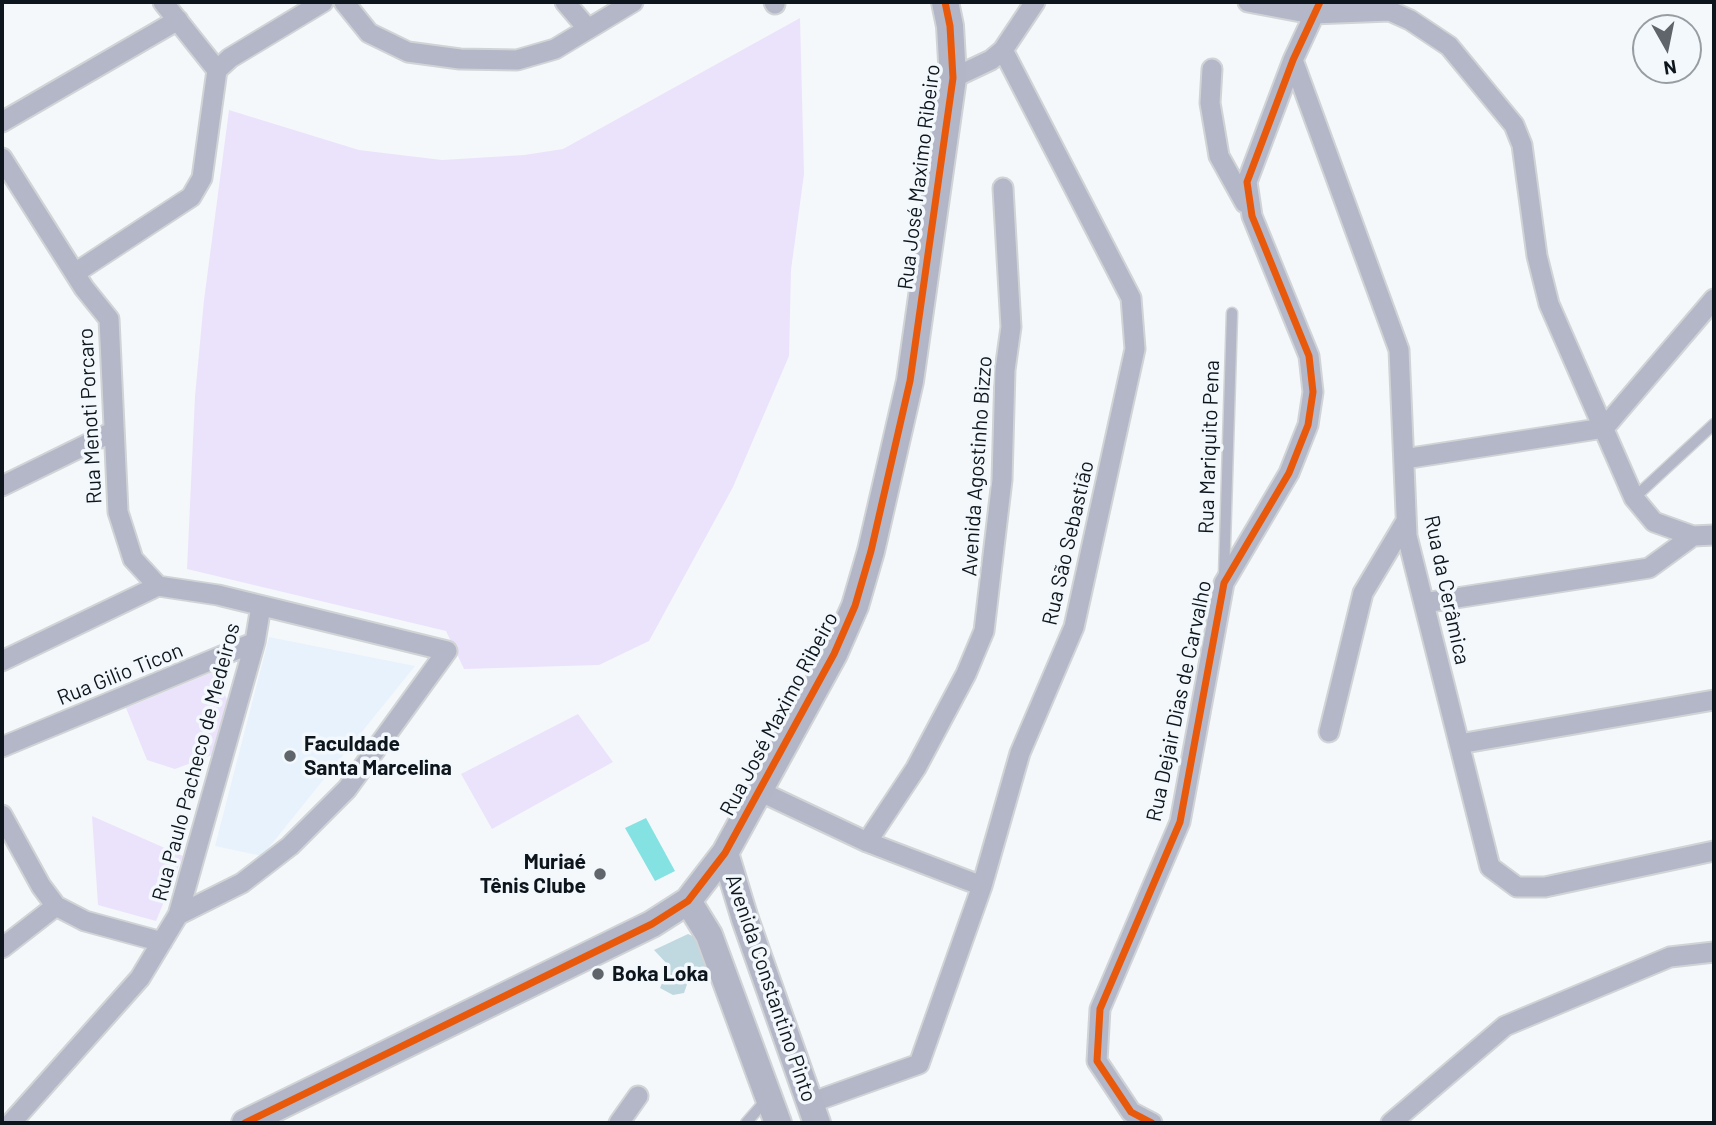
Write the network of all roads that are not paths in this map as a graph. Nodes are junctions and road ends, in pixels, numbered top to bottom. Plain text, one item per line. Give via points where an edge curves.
1 (163, 2) edge
2 (323, 2) edge
3 (344, 2) edge
4 (565, 2) edge
5 (633, 2) edge
6 (945, 2) edge
7 (1035, 2) edge
8 (1248, 2) edge
9 (1316, 8) edge
10 (178, 20) junction
11 (587, 29) junction
12 (1003, 50) junction
13 (1293, 60) junction
14 (1212, 69) dead end
15 (217, 70) junction
16 (953, 78) junction
17 (2, 122) edge
18 (2, 158) edge
19 (1003, 188) dead end
20 (1252, 216) junction
21 (75, 273) junction
22 (1714, 299) edge
23 (1232, 313) dead end
24 (1714, 424) edge
25 (1604, 428) junction
26 (114, 432) junction
27 (1404, 459) junction
28 (2, 486) edge
29 (1634, 498) junction
30 (1406, 521) junction
31 (1714, 535) edge
32 (1693, 536) junction
33 (1224, 583) junction
34 (158, 586) junction
35 (1424, 603) junction
36 (261, 606) junction
37 (255, 642) junction
38 (2, 661) edge
39 (1714, 700) edge
40 (1329, 732) dead end
41 (1460, 744) junction
42 (2, 747) edge
43 (759, 791) junction
44 (2, 815) edge
45 (867, 842) junction
46 (1714, 851) edge
47 (725, 853) junction
48 (982, 886) junction
49 (688, 901) junction
50 (56, 906) junction
51 (178, 915) junction
52 (162, 942) junction
53 (2, 948) edge
54 (1714, 952) edge
55 (785, 1031) junction
56 (748, 1047) junction
57 (638, 1096) dead end
58 (768, 1099) junction
59 (814, 1113) edge
60 (257, 1121) edge
61 (10, 1123) edge
62 (619, 1123) edge
63 (746, 1123) edge
64 (778, 1123) edge
65 (1152, 1123) edge
66 (1391, 1123) edge

1 - 10 street
2 - 15 street
3 - 11 street via 369,33 408,52 460,59 517,60 555,49
4 - 11 street
5 - 11 street
6 - 16 street, Rua José Maximo Ribeiro
7 - 12 street
8 - 9 street
9 - 13 street, Rua Dejair Dias de Carvalho
9 - 25 street via 1390,12 1410,20 1449,46 1514,125 1522,145 1537,256 1549,304
10 - 15 street
10 - 17 street
12 - 16 street
12 - 48 street, Rua São Sebastião via 1131,298 1136,349 1074,627 1020,753
13 - 20 street, Rua Dejair Dias de Carvalho via 1247,182
13 - 27 street, Rua da Cerâmica via 1399,350
14 - 20 street via 1210,103 1219,156
15 - 21 street via 202,178 191,197
16 - 43 street, Rua José Maximo Ribeiro via 910,381 871,551 855,606 834,654
18 - 21 street, Rua Menoti Porcaro
19 - 45 street, Avenida Agostinho Bizzo via 1011,327 1002,480 984,631 916,768
20 - 33 street, Rua Dejair Dias de Carvalho via 1309,356 1313,392 1308,425 1289,473
21 - 26 street, Rua Menoti Porcaro via 109,319
22 - 25 street
23 - 33 lane, Rua Mariquito Pena
24 - 29 lane
25 - 27 street
25 - 29 street
26 - 28 street
26 - 34 street, Rua Menoti Porcaro via 118,512 133,559
27 - 30 street, Rua da Cerâmica
29 - 32 street via 1654,522
30 - 35 street, Rua da Cerâmica
30 - 40 street via 1363,593
31 - 32 street
32 - 35 street via 1649,568
33 - 65 street, Rua Dejair Dias de Carvalho via 1180,822 1100,1009 1097,1061 1131,1112
34 - 36 street
34 - 38 street
35 - 41 street, Rua da Cerâmica
36 - 37 street, Rua Paulo Pacheco de Medeiros
36 - 51 street via 447,651 347,789 290,846 242,883
37 - 42 street, Rua Gilio Ticon
37 - 51 street, Rua Paulo Pacheco de Medeiros
39 - 41 street
41 - 46 street, Rua da Cerâmica via 1490,867 1517,887 1545,887
43 - 45 street
43 - 47 street, Rua José Maximo Ribeiro
44 - 50 street
45 - 48 street
47 - 49 street, Rua José Maximo Ribeiro
47 - 55 street, Avenida Constantino Pinto
48 - 59 street, Rua São Sebastião via 919,1064
49 - 56 street, Avenida Constantino Pinto via 709,935
49 - 60 street, Rua José Maximo Ribeiro via 640,930
50 - 52 street via 85,921
50 - 53 street
51 - 52 street, Rua Paulo Pacheco de Medeiros
52 - 61 street, Rua Paulo Pacheco de Medeiros via 140,978
54 - 66 street via 1670,957 1506,1026
55 - 56 street
55 - 59 street, Avenida Constantino Pinto
56 - 58 street, Avenida Constantino Pinto
57 - 62 street
58 - 63 lane
58 - 64 street, Avenida Constantino Pinto

